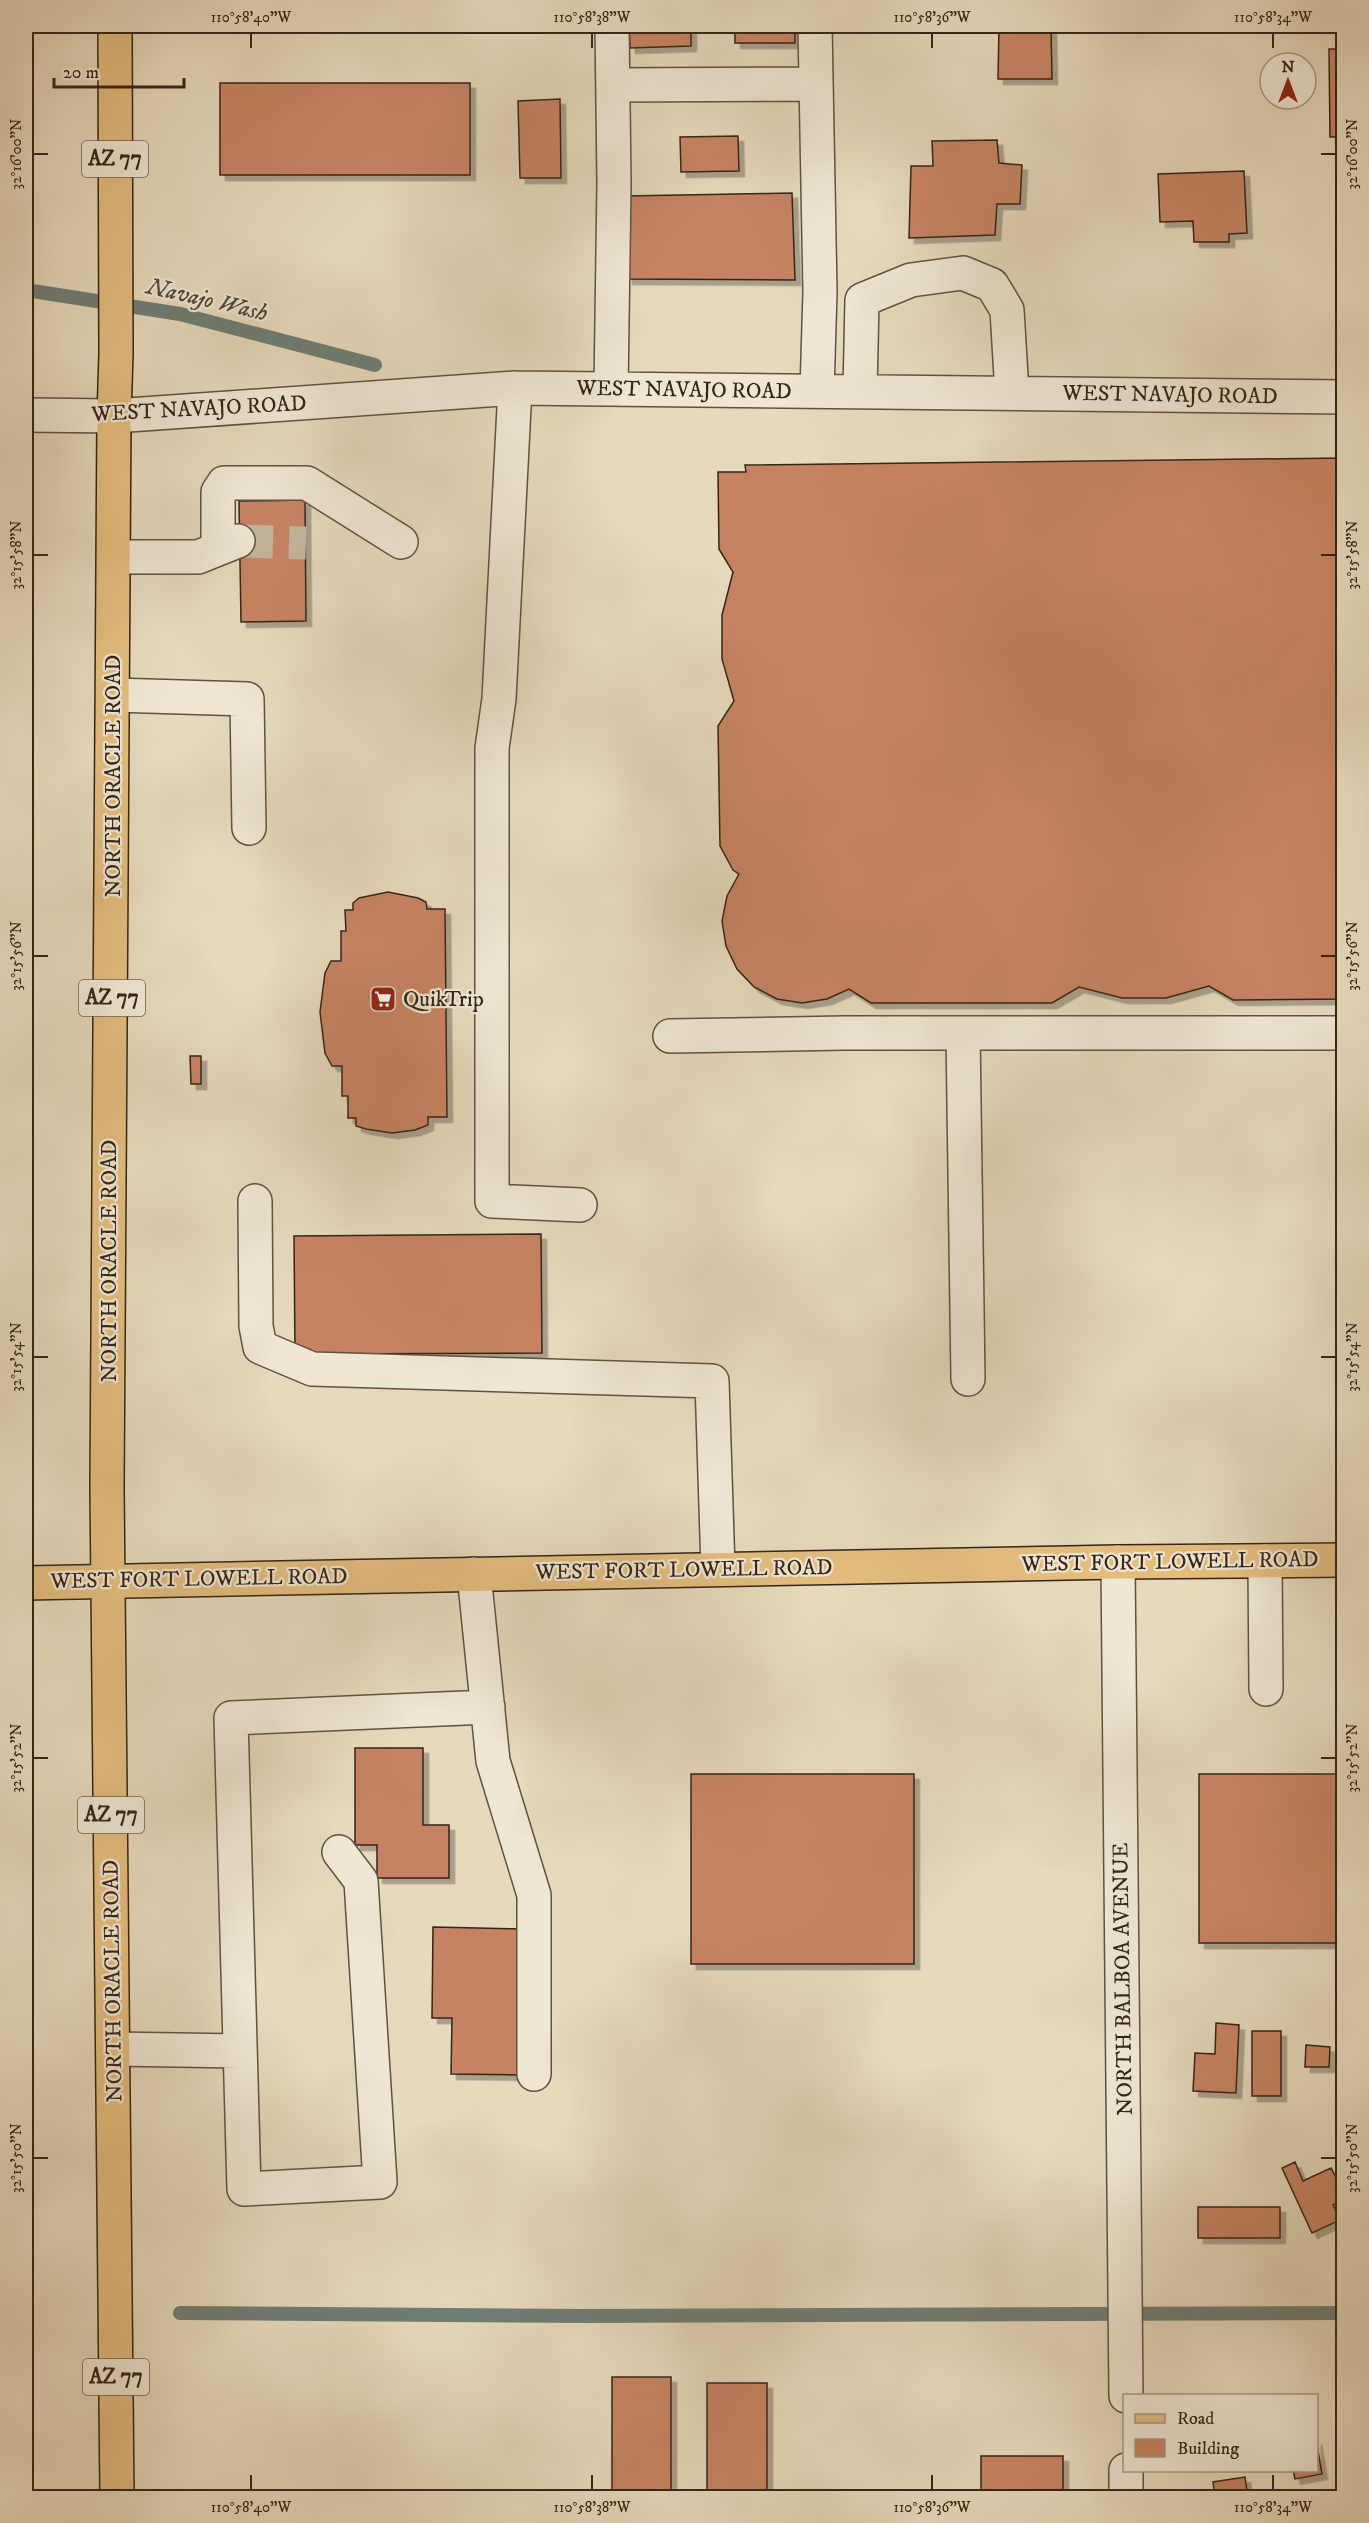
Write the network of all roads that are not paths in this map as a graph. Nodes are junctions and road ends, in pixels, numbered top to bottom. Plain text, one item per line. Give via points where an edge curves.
1 (115, 26) edge
2 (612, 26) edge
3 (815, 26) edge
4 (816, 84) junction
5 (613, 85) junction
6 (515, 388) junction
7 (612, 389) junction
8 (818, 391) junction
9 (860, 392) junction
10 (1012, 393) junction
11 (1344, 397) edge
12 (26, 415) edge
13 (114, 416) junction
14 (400, 542) dead end
15 (114, 557) junction
16 (114, 695) junction
17 (249, 828) dead end
18 (963, 1033) junction
19 (1344, 1033) edge
20 (670, 1036) dead end
21 (255, 1201) dead end
22 (580, 1205) dead end
23 (968, 1379) dead end
24 (1344, 1560) edge
25 (1265, 1561) junction
26 (1118, 1562) junction
27 (718, 1569) junction
28 (474, 1574) junction
29 (109, 1580) junction
30 (26, 1583) edge
31 (1266, 1689) dead end
32 (488, 1707) junction
33 (339, 1852) dead end
34 (113, 2049) junction
35 (240, 2051) junction
36 (534, 2074) dead end
37 (1126, 2394) edge
38 (1126, 2472) edge
39 (117, 2498) edge
40 (1126, 2498) edge

1 - 13 main road, NORTH ORACLE ROAD / AZ 77
2 - 5 street
3 - 4 street
4 - 5 street
4 - 8 street
5 - 7 street
6 - 7 street, WEST NAVAJO ROAD
6 - 13 street, WEST NAVAJO ROAD
6 - 22 street via 499,687 492,748 492,1202
7 - 8 street, WEST NAVAJO ROAD
8 - 9 street, WEST NAVAJO ROAD
9 - 10 street, WEST NAVAJO ROAD
9 - 10 street via 862,300 911,280 963,273 992,285 1007,310
10 - 11 street, WEST NAVAJO ROAD
12 - 13 street, WEST NAVAJO ROAD
13 - 15 main road, NORTH ORACLE ROAD / AZ 77
14 - 15 street via 307,483 224,483 218,492 229,544 198,557
15 - 16 main road, NORTH ORACLE ROAD / AZ 77
16 - 17 street via 247,699
16 - 29 main road, NORTH ORACLE ROAD / AZ 77
18 - 19 street
18 - 20 street
18 - 23 street
21 - 27 street via 256,1326 260,1347 312,1369 712,1381
24 - 25 main road, WEST FORT LOWELL ROAD
25 - 26 main road, WEST FORT LOWELL ROAD
25 - 31 street
26 - 27 main road, WEST FORT LOWELL ROAD
26 - 37 street, NORTH BALBOA AVENUE
27 - 28 main road, WEST FORT LOWELL ROAD
28 - 29 main road, WEST FORT LOWELL ROAD
28 - 32 street
29 - 30 main road, WEST FORT LOWELL ROAD
29 - 34 main road, NORTH ORACLE ROAD / AZ 77
32 - 35 street via 231,1718
32 - 36 street via 493,1761 534,1895
33 - 35 street via 361,1881 380,2182 244,2189
34 - 35 street
34 - 39 main road, NORTH ORACLE ROAD / AZ 77
38 - 40 street

